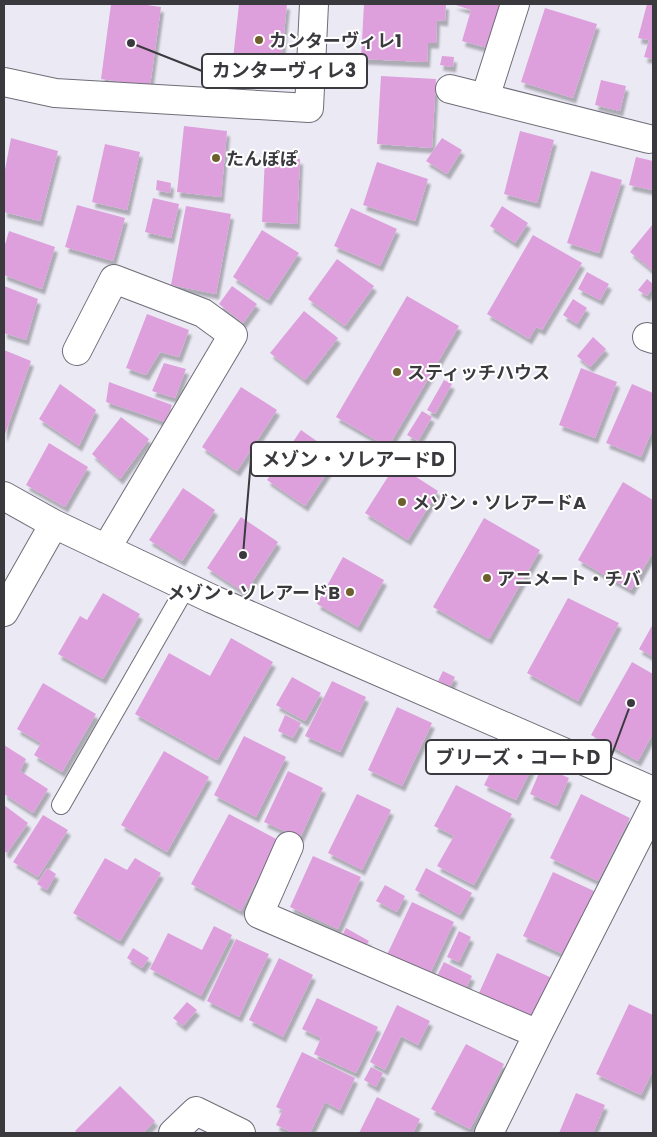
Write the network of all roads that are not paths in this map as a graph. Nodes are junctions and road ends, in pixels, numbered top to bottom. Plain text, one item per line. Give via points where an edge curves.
1 (314, 4) edge
2 (515, 4) edge
3 (4, 82) edge
4 (450, 89) dead end
5 (485, 98) junction
6 (649, 139) dead end
7 (77, 351) dead end
8 (4, 496) edge
9 (54, 524) junction
10 (106, 549) junction
11 (186, 587) junction
12 (4, 612) edge
13 (653, 791) edge
14 (61, 805) dead end
15 (653, 808) edge
16 (289, 846) dead end
17 (538, 1034) junction
18 (173, 1133) edge
19 (241, 1133) edge
20 (489, 1133) edge

1 - 3 street via 310,108 54,93
2 - 5 street
4 - 5 street
5 - 6 street
7 - 10 street via 114,279 203,313 233,335
8 - 9 street
9 - 10 street
9 - 12 street
10 - 11 street
11 - 13 street
11 - 14 lane
15 - 17 street
16 - 17 street via 259,914
17 - 20 street
18 - 19 street via 196,1111

